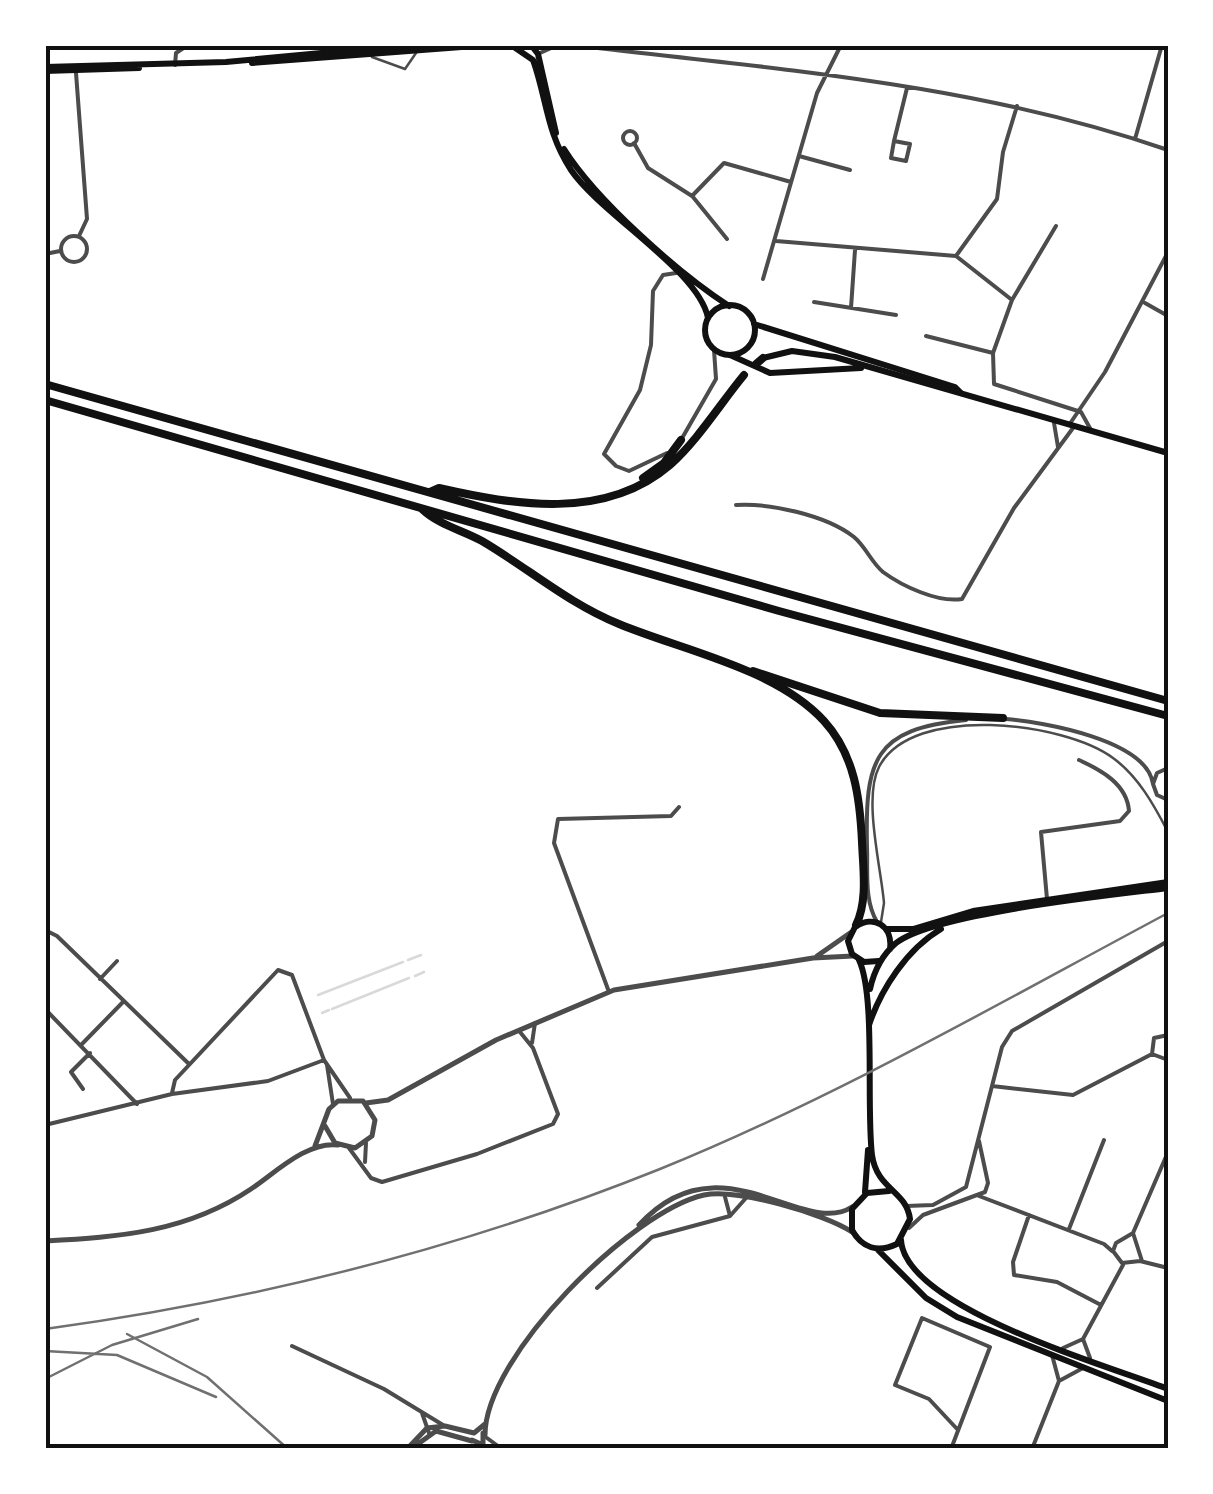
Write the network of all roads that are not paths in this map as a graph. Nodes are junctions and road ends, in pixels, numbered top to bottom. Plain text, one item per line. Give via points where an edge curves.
1 (188, 45) edge
2 (407, 45) edge
3 (488, 45) edge
4 (511, 45) edge
5 (558, 45) edge
6 (572, 45) edge
7 (841, 45) edge
8 (1162, 45) edge
9 (419, 49) edge
10 (533, 50) edge
11 (366, 56) junction
12 (226, 62) junction
13 (175, 64) junction
14 (75, 69) junction
15 (45, 70) edge
16 (826, 72) junction
17 (907, 88) junction
18 (1016, 106) junction
19 (1135, 139) junction
20 (894, 141) junction
21 (634, 144) dead end
22 (1168, 150) edge
23 (799, 156) junction
24 (850, 170) dead end
25 (791, 182) junction
26 (692, 196) junction
27 (1056, 226) dead end
28 (79, 236) junction
29 (727, 239) dead end
30 (776, 241) junction
31 (854, 250) junction
32 (61, 251) junction
33 (1168, 252) edge
34 (45, 254) edge
35 (956, 256) junction
36 (677, 273) junction
37 (763, 279) dead end
38 (1012, 300) junction
39 (814, 302) dead end
40 (1144, 302) junction
41 (729, 306) junction
42 (851, 308) junction
43 (896, 315) dead end
44 (1168, 316) edge
45 (708, 318) junction
46 (754, 324) junction
47 (926, 336) dead end
48 (714, 350) junction
49 (993, 353) junction
50 (730, 355) junction
51 (758, 364) junction
52 (872, 369) junction
53 (744, 375) dead end
54 (45, 384) edge
55 (962, 394) junction
56 (45, 400) edge
57 (1081, 412) junction
58 (1054, 423) junction
59 (1071, 428) junction
60 (1094, 434) junction
61 (682, 440) junction
62 (1058, 447) junction
63 (1168, 454) edge
64 (430, 492) junction
65 (615, 492) junction
66 (736, 505) dead end
67 (418, 506) junction
68 (730, 664) junction
69 (1168, 701) edge
70 (1168, 716) edge
71 (1002, 718) junction
72 (1078, 760) dead end
73 (1168, 768) edge
74 (1153, 784) junction
75 (1168, 804) edge
76 (679, 807) dead end
77 (1168, 832) edge
78 (1168, 884) edge
79 (1047, 899) junction
80 (950, 924) junction
81 (881, 925) junction
82 (853, 929) junction
83 (45, 930) edge
84 (1168, 941) edge
85 (889, 950) junction
86 (813, 958) junction
87 (856, 958) junction
88 (880, 960) junction
89 (117, 961) dead end
90 (100, 979) junction
91 (609, 992) junction
92 (123, 1002) junction
93 (867, 1005) junction
94 (45, 1009) edge
95 (535, 1023) junction
96 (517, 1031) junction
97 (867, 1031) junction
98 (1168, 1035) edge
99 (82, 1044) junction
100 (533, 1048) junction
101 (90, 1053) junction
102 (1152, 1054) junction
103 (1168, 1060) edge
104 (325, 1062) junction
105 (190, 1064) junction
106 (992, 1086) junction
107 (83, 1089) dead end
108 (172, 1094) junction
109 (350, 1098) junction
110 (388, 1100) junction
111 (366, 1103) junction
112 (137, 1104) junction
113 (333, 1104) junction
114 (868, 1119) junction
115 (376, 1120) junction
116 (45, 1125) edge
117 (325, 1126) junction
118 (979, 1136) junction
119 (1104, 1140) dead end
120 (366, 1143) junction
121 (338, 1145) junction
122 (313, 1148) junction
123 (349, 1148) junction
124 (1168, 1152) edge
125 (366, 1166) junction
126 (987, 1180) junction
127 (968, 1182) junction
128 (988, 1188) junction
129 (732, 1189) junction
130 (889, 1192) junction
131 (725, 1194) junction
132 (863, 1195) junction
133 (977, 1196) junction
134 (746, 1198) junction
135 (996, 1202) junction
136 (854, 1204) junction
137 (906, 1206) junction
138 (1029, 1215) junction
139 (730, 1216) junction
140 (908, 1228) junction
141 (1068, 1230) junction
142 (1134, 1233) junction
143 (854, 1234) junction
144 (902, 1240) junction
145 (1124, 1240) junction
146 (45, 1241) edge
147 (626, 1241) junction
148 (1104, 1244) junction
149 (1116, 1244) junction
150 (1135, 1248) junction
151 (877, 1249) junction
152 (1114, 1256) junction
153 (1128, 1262) junction
154 (1144, 1262) junction
155 (1168, 1268) edge
156 (1116, 1272) junction
157 (598, 1288) dead end
158 (1101, 1306) junction
159 (1082, 1340) junction
160 (292, 1346) dead end
161 (1062, 1348) junction
162 (1052, 1355) junction
163 (1090, 1359) junction
164 (1084, 1368) junction
165 (1059, 1381) junction
166 (1168, 1389) edge
167 (1168, 1401) edge
168 (422, 1412) junction
169 (446, 1426) junction
170 (958, 1430) junction
171 (428, 1431) junction
172 (478, 1441) edge
173 (408, 1449) edge
174 (502, 1449) edge
175 (951, 1449) edge
176 (1032, 1449) edge

1 - 13 street via 176,53
2 - 12 main road
3 - 9 main road
4 - 10 main road
5 - 10 street
6 - 16 street
7 - 16 street
8 - 19 street
9 - 11 main road
9 - 11 lane via 406,69
10 - 36 main road via 549,126 572,172
10 - 41 main road via 552,120 581,176
11 - 12 main road
12 - 13 main road
13 - 14 main road
14 - 15 main road
14 - 28 street via 86,219
16 - 17 street
16 - 23 street
17 - 18 street
17 - 20 street
18 - 19 street
18 - 35 street via 997,198
19 - 22 street
20 - 20 street via 891,158 906,161 910,144
21 - 26 street via 648,168
23 - 24 street
23 - 25 street
25 - 26 street via 724,163
25 - 30 street
26 - 29 street
27 - 38 street
28 - 32 street via 64,240
28 - 32 street via 87,245 82,260 68,260
30 - 31 street
30 - 37 street
31 - 35 street
31 - 42 street
32 - 34 street
33 - 40 street
35 - 38 street
36 - 45 main road via 704,303
36 - 61 street via 664,274 654,287 645,374 604,454 629,471 658,461
38 - 49 street
39 - 42 street
40 - 44 street
40 - 57 street
41 - 45 main road
41 - 46 main road
42 - 43 street
45 - 48 main road via 705,332
46 - 50 main road via 749,345
46 - 55 main road
47 - 49 street
48 - 50 main road
48 - 61 street via 717,374
49 - 57 street via 996,387
50 - 51 main road
51 - 52 main road via 770,374
51 - 52 main road via 798,351
52 - 55 main road
53 - 65 highway via 668,466
54 - 64 highway
55 - 58 main road
56 - 67 highway
57 - 59 street
57 - 60 street
58 - 59 main road
58 - 62 street
59 - 60 main road
59 - 62 street
60 - 63 main road
61 - 65 highway via 664,463
62 - 66 street via 962,600 936,597 884,573 852,535 834,526
64 - 65 highway via 439,488 528,507
64 - 69 highway
67 - 68 highway via 603,617
67 - 70 highway
68 - 71 highway via 880,713
68 - 82 highway via 808,706 841,744 861,814 863,890
71 - 74 street via 1108,743 1146,766
71 - 81 street via 915,727 876,758 866,800 869,902
72 - 79 street via 1117,784 1129,811 1120,822 1041,832
73 - 74 street
74 - 75 street
76 - 91 street via 671,816 558,819 553,828
77 - 81 lane via 1130,772 1095,747 1016,728 922,732 890,751 874,780
78 - 79 main road
78 - 80 main road
79 - 81 main road via 912,929
80 - 85 main road
80 - 97 main road via 928,937 893,978
81 - 82 main road
81 - 85 main road
82 - 86 street
82 - 87 main road via 848,946
83 - 90 street
84 - 106 street via 1012,1031
85 - 88 main road
86 - 87 street
86 - 91 street
87 - 88 main road
87 - 93 main road
88 - 93 main road
89 - 90 street
90 - 92 street
91 - 95 street
92 - 99 street
92 - 105 street
93 - 97 main road
94 - 99 street
95 - 96 street
95 - 100 street
96 - 100 street
96 - 110 street
97 - 114 main road
98 - 102 street via 1154,1038
99 - 101 street
100 - 125 street via 558,1114 553,1124 382,1182
101 - 107 street via 72,1072
101 - 112 street
102 - 103 street
102 - 106 street via 1071,1095
104 - 105 street via 292,976 278,970
104 - 108 street via 268,1081
104 - 109 street
104 - 113 street
105 - 108 street
106 - 118 street
108 - 112 street
109 - 111 street
109 - 113 street
110 - 111 street
110 - 115 street
111 - 115 street
112 - 116 street
113 - 117 street
114 - 130 main road via 875,1170
114 - 132 main road
115 - 120 street
117 - 121 street
117 - 122 street
118 - 126 street
118 - 127 street
119 - 141 street
120 - 123 street
120 - 125 street
121 - 122 street
121 - 123 street
122 - 146 street via 188,1223
123 - 125 street
124 - 142 street
126 - 127 street via 978,1175
126 - 128 street
127 - 133 street
127 - 137 street via 958,1195 936,1204
128 - 133 street
128 - 135 street
129 - 131 street
129 - 136 street via 827,1214
129 - 147 street via 701,1190 666,1203
130 - 132 main road
130 - 137 main road
131 - 134 street
131 - 139 street
131 - 147 street via 677,1203
132 - 136 main road
133 - 135 street
133 - 140 street via 923,1215
134 - 139 street
134 - 143 street
135 - 138 street
136 - 143 main road
137 - 140 main road
138 - 141 street
138 - 158 street via 1014,1275 1056,1282
139 - 157 street via 652,1237
140 - 144 main road
141 - 148 street
142 - 145 street
142 - 150 street
143 - 151 main road
144 - 151 main road
144 - 161 main road via 904,1259 931,1289
145 - 149 street
145 - 150 street
147 - 172 street via 543,1315 508,1368
148 - 149 street
148 - 152 street
149 - 152 street
150 - 153 street
150 - 154 street
151 - 162 main road via 935,1305
152 - 153 street
152 - 156 street
153 - 154 street
153 - 156 street
154 - 155 street
156 - 158 street
158 - 159 street
159 - 161 street
159 - 163 street
160 - 168 street
161 - 163 main road
162 - 164 main road
162 - 165 street
163 - 166 main road
164 - 165 street
164 - 167 main road
165 - 176 street
168 - 169 street
168 - 171 street
169 - 171 street
169 - 172 street
170 - 170 street via 930,1399 895,1384 922,1318 990,1347
170 - 175 street
171 - 172 street
171 - 173 street
172 - 174 street

